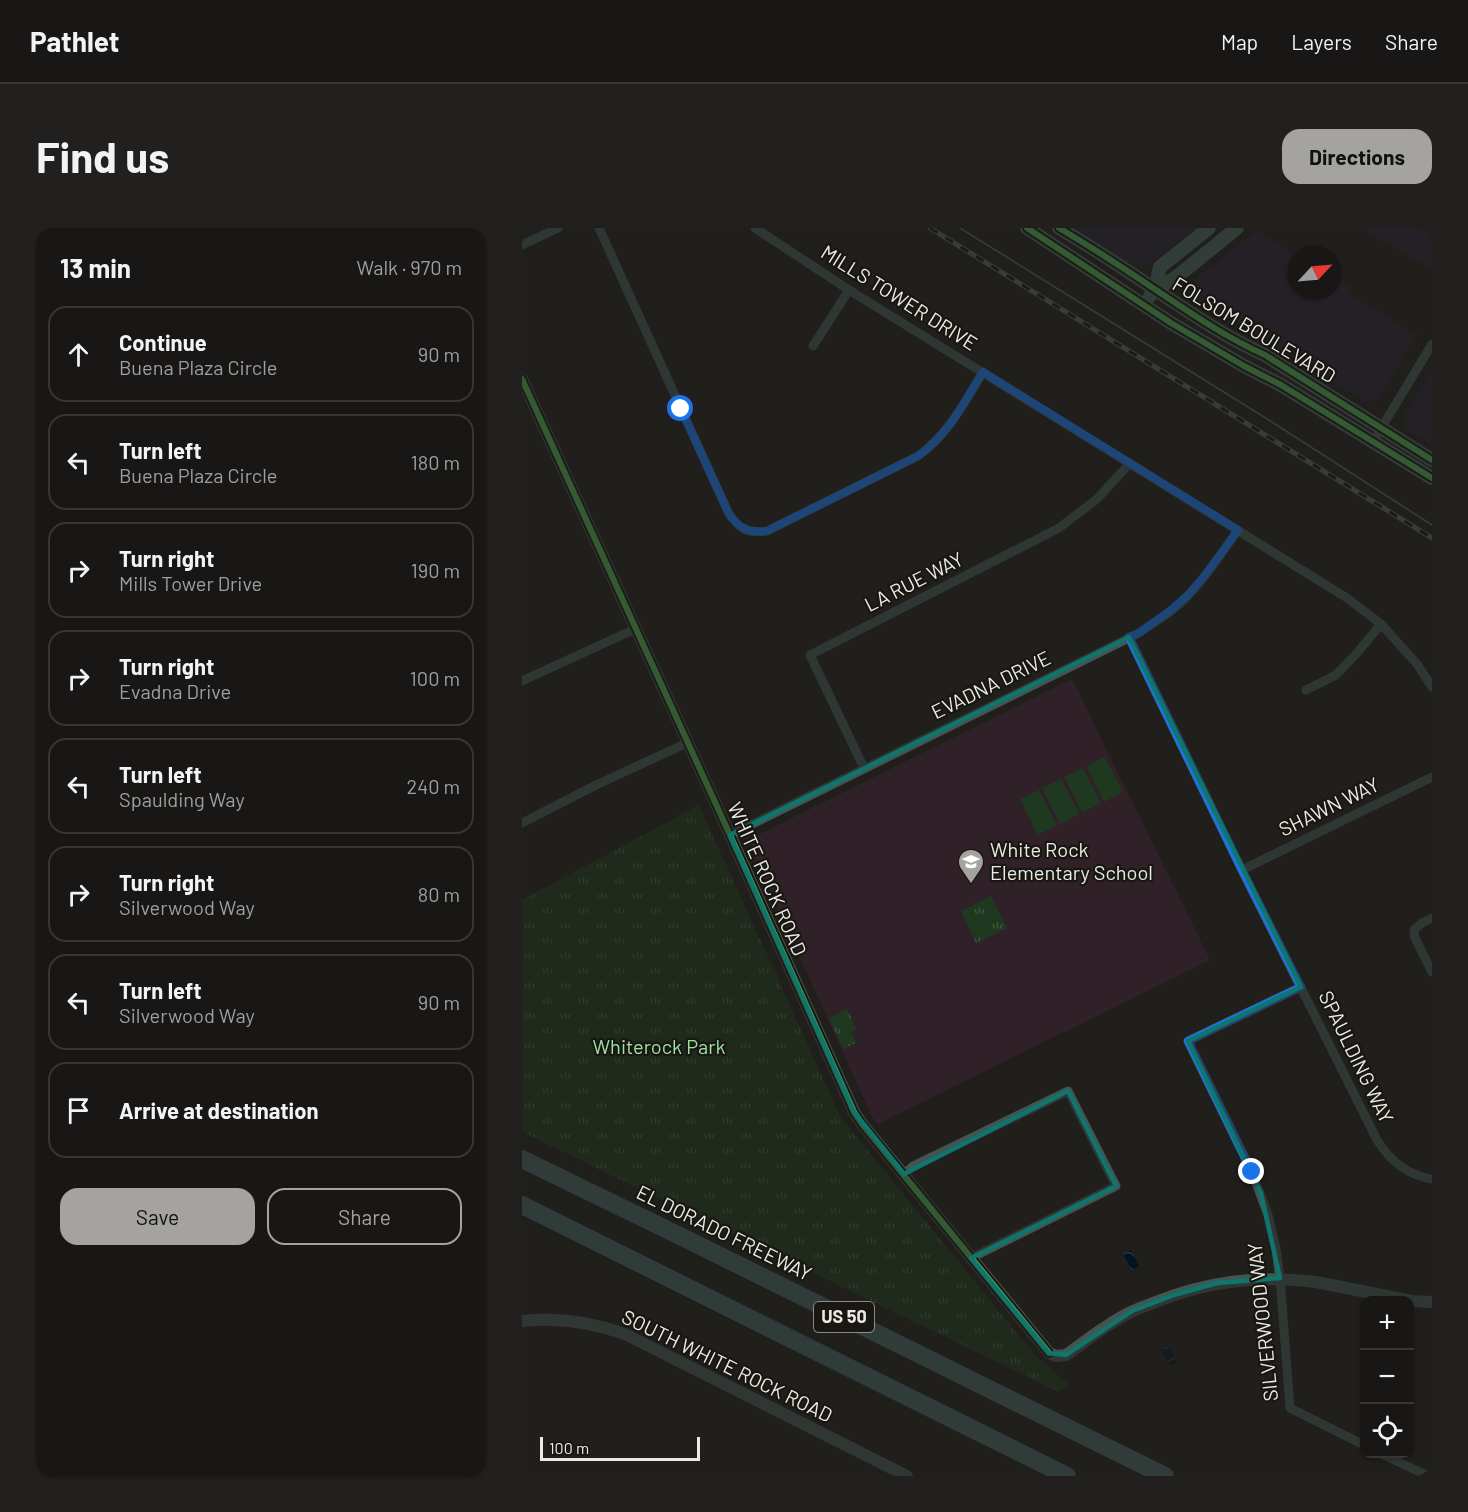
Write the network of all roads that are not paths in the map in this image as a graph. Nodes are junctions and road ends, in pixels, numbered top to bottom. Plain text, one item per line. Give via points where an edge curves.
1 (558, 228) edge
2 (599, 228) edge
3 (755, 228) edge
4 (1027, 228) edge
5 (1059, 228) edge
6 (1209, 228) edge
7 (1237, 228) edge
8 (522, 245) edge
9 (1155, 289) junction
10 (849, 290) junction
11 (1144, 305) junction
12 (1432, 344) edge
13 (813, 346) dead end
14 (983, 372) junction
15 (522, 378) edge
16 (534, 405) junction
17 (522, 411) edge
18 (1380, 428) junction
19 (1372, 442) junction
20 (1432, 460) edge
21 (1130, 463) junction
22 (1432, 478) edge
23 (1238, 530) junction
24 (1381, 624) junction
25 (635, 629) junction
26 (1129, 637) junction
27 (522, 681) edge
28 (1432, 687) edge
29 (1306, 690) dead end
30 (687, 743) junction
31 (864, 768) junction
32 (1432, 777) edge
33 (522, 823) edge
34 (730, 835) junction
35 (1242, 870) junction
36 (1432, 918) edge
37 (1432, 972) edge
38 (1301, 987) junction
39 (522, 1159) edge
40 (904, 1174) junction
41 (1432, 1179) edge
42 (522, 1206) edge
43 (971, 1258) junction
44 (1280, 1278) junction
45 (1432, 1302) edge
46 (522, 1321) edge
47 (1360, 1443) edge
48 (1390, 1458) edge
49 (907, 1476) edge
50 (1067, 1476) edge
51 (1165, 1476) edge
52 (1428, 1476) edge

1 - 8 street
2 - 14 street via 729,514 745,530 767,531 918,456 946,431
3 - 10 street, MILLS TOWER DRIVE
4 - 11 main road, FOLSOM BOULEVARD
5 - 9 main road, FOLSOM BOULEVARD
6 - 9 main road via 1160,267
7 - 9 main road via 1174,279
9 - 11 main road
9 - 18 main road, FOLSOM BOULEVARD
10 - 13 street
10 - 14 street, MILLS TOWER DRIVE
11 - 19 main road, FOLSOM BOULEVARD
12 - 18 street
14 - 21 street, MILLS TOWER DRIVE
15 - 16 street, WHITE ROCK ROAD
16 - 17 street
16 - 25 street, WHITE ROCK ROAD
18 - 19 street
18 - 20 main road, FOLSOM BOULEVARD
19 - 22 main road, FOLSOM BOULEVARD
21 - 23 street, MILLS TOWER DRIVE
21 - 31 street, LA RUE WAY via 1097,499 1059,528 810,655
23 - 24 street, MILLS TOWER DRIVE via 1347,598
23 - 26 street, EVADNA DRIVE via 1189,594
24 - 28 street, MILLS TOWER DRIVE
24 - 29 street via 1336,675
25 - 27 street
25 - 30 street, WHITE ROCK ROAD
26 - 31 street, EVADNA DRIVE
26 - 35 street, SPAULDING WAY
30 - 33 street
30 - 34 street, WHITE ROCK ROAD
31 - 34 street, EVADNA DRIVE
32 - 35 street, SHAWN WAY
34 - 40 street, WHITE ROCK ROAD via 854,1112
35 - 38 street, SPAULDING WAY
36 - 37 street via 1414,930
38 - 41 street, SPAULDING WAY via 1383,1151 1401,1167
38 - 44 street, SILVERWOOD WAY via 1188,1041 1261,1193
39 - 51 highway, EL DORADO FREEWAY / US 50
40 - 43 street, WHITE ROCK ROAD
40 - 43 street via 1068,1090 1116,1186
42 - 50 highway, US 50
43 - 44 street, WHITE ROCK ROAD via 1049,1353 1056,1356 1066,1355 1132,1311 1174,1295 1217,1283
44 - 45 street
44 - 47 street, SILVERWOOD WAY via 1290,1408
46 - 49 street, SOUTH WHITE ROCK ROAD via 580,1322 627,1335
48 - 52 street

